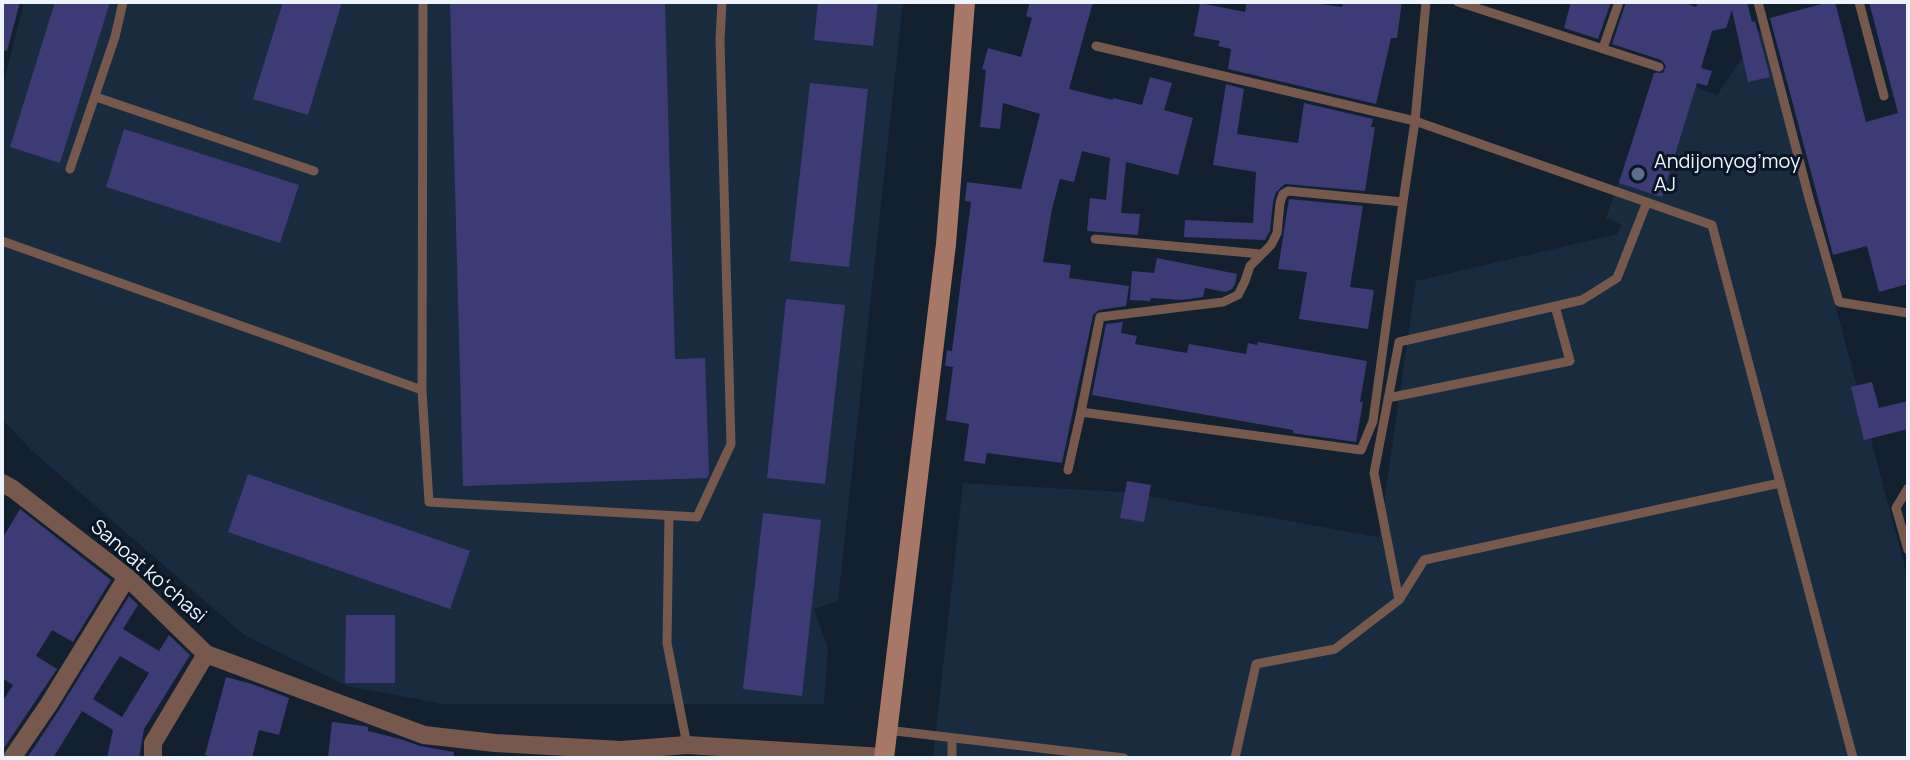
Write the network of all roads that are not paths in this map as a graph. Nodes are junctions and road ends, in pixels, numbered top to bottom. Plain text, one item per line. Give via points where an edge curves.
1 (123, 2) edge
2 (423, 2) edge
3 (722, 2) edge
4 (965, 2) edge
5 (1426, 2) edge
6 (1458, 2) edge
7 (1619, 2) edge
8 (1758, 2) edge
9 (1859, 2) edge
10 (1096, 46) dead end
11 (1603, 48) junction
12 (1659, 67) dead end
13 (1884, 96) dead end
14 (96, 97) junction
15 (1415, 121) junction
16 (70, 169) dead end
17 (314, 171) dead end
18 (1403, 202) junction
19 (1647, 202) junction
20 (1095, 239) dead end
21 (2, 241) edge
22 (1261, 254) junction
23 (1555, 306) junction
24 (1908, 313) edge
25 (422, 390) junction
26 (1388, 398) junction
27 (1081, 412) junction
28 (1068, 470) dead end
29 (2, 483) edge
30 (1780, 483) junction
31 (1908, 488) edge
32 (669, 516) junction
33 (1908, 550) edge
34 (127, 577) junction
35 (1399, 600) junction
36 (206, 654) junction
37 (887, 730) junction
38 (952, 738) junction
39 (687, 745) junction
40 (494, 751) edge
41 (621, 754) edge
42 (12, 758) edge
43 (153, 758) edge
44 (883, 758) edge
45 (952, 758) edge
46 (1124, 758) edge
47 (1235, 758) edge
48 (1853, 758) edge

1 - 14 lane
2 - 25 lane
3 - 32 lane via 731,444 697,517
4 - 37 street via 946,244
5 - 15 lane
6 - 11 lane
7 - 11 lane
8 - 24 lane via 1839,302
9 - 13 lane
10 - 15 lane
11 - 12 lane
14 - 16 lane
14 - 17 lane
15 - 18 lane
15 - 19 lane
18 - 22 lane via 1288,191 1280,203 1277,233
18 - 27 lane via 1373,421 1361,450
19 - 23 lane via 1617,278 1582,300
19 - 30 lane via 1712,225
20 - 22 lane
21 - 25 lane
22 - 27 lane via 1238,295 1223,302 1100,317
23 - 26 lane via 1399,342
23 - 26 lane via 1570,361
25 - 32 lane via 429,502
26 - 35 lane via 1374,473
27 - 28 lane
29 - 34 street, Sanoat koʻchasi
30 - 35 lane via 1424,560
30 - 48 lane
31 - 33 lane via 1896,508
32 - 39 lane via 667,643
34 - 36 street, Sanoat koʻchasi
34 - 42 street
35 - 47 lane via 1335,649 1256,664
36 - 40 street via 424,735
36 - 43 street, Sanoat koʻchasi via 153,743
37 - 38 lane
37 - 44 street
38 - 45 lane
38 - 46 lane
39 - 41 street
39 - 44 street
40 - 41 street

